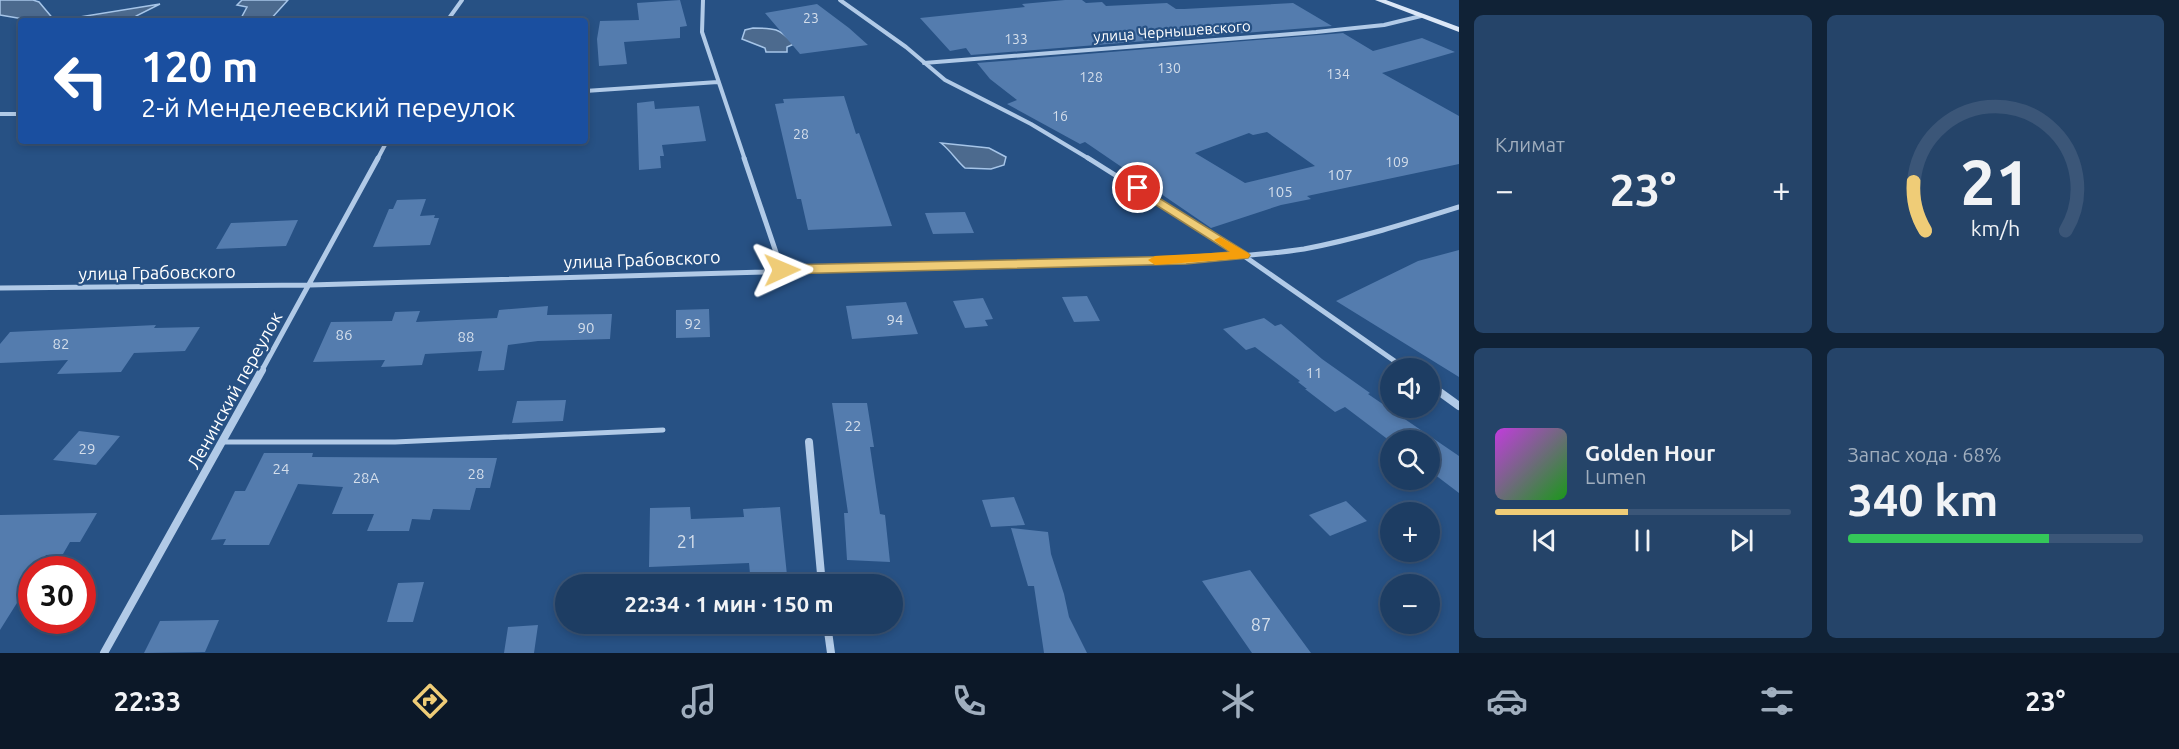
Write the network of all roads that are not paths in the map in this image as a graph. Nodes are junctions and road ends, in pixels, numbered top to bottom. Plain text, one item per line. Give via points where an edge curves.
1 (462, 0) edge
2 (703, 0) edge
3 (840, 0) edge
4 (1379, 0) edge
5 (1421, 16) junction
6 (449, 18) edge
7 (1459, 30) edge
8 (924, 63) junction
9 (718, 82) junction
10 (588, 91) edge
11 (0, 114) edge
12 (18, 114) edge
13 (385, 144) edge
14 (1459, 207) edge
15 (1244, 255) junction
16 (782, 270) junction
17 (310, 285) junction
18 (0, 288) edge
19 (1390, 358) edge
20 (1440, 392) edge
21 (1459, 406) edge
22 (663, 430) dead end
23 (223, 442) junction
24 (809, 442) dead end
25 (821, 574) edge
26 (828, 634) edge
27 (104, 653) edge
28 (831, 653) edge

1 - 6 street
2 - 9 street via 701,28
3 - 8 street
4 - 5 main road
5 - 7 main road
5 - 8 street, улица Чернышевского via 1384,25 1316,32
8 - 15 street via 945,80 1068,146
9 - 10 street
9 - 16 street
11 - 12 street
13 - 17 street, Ленинский переулок
14 - 15 street, улица Грабовского via 1329,244
15 - 16 street, улица Грабовского via 1186,260
15 - 19 street
16 - 17 street, улица Грабовского
17 - 18 street, улица Грабовского
17 - 23 street, Ленинский переулок
20 - 21 street
22 - 23 lane via 395,442
23 - 27 street, Ленинский переулок
24 - 25 street
26 - 28 street

